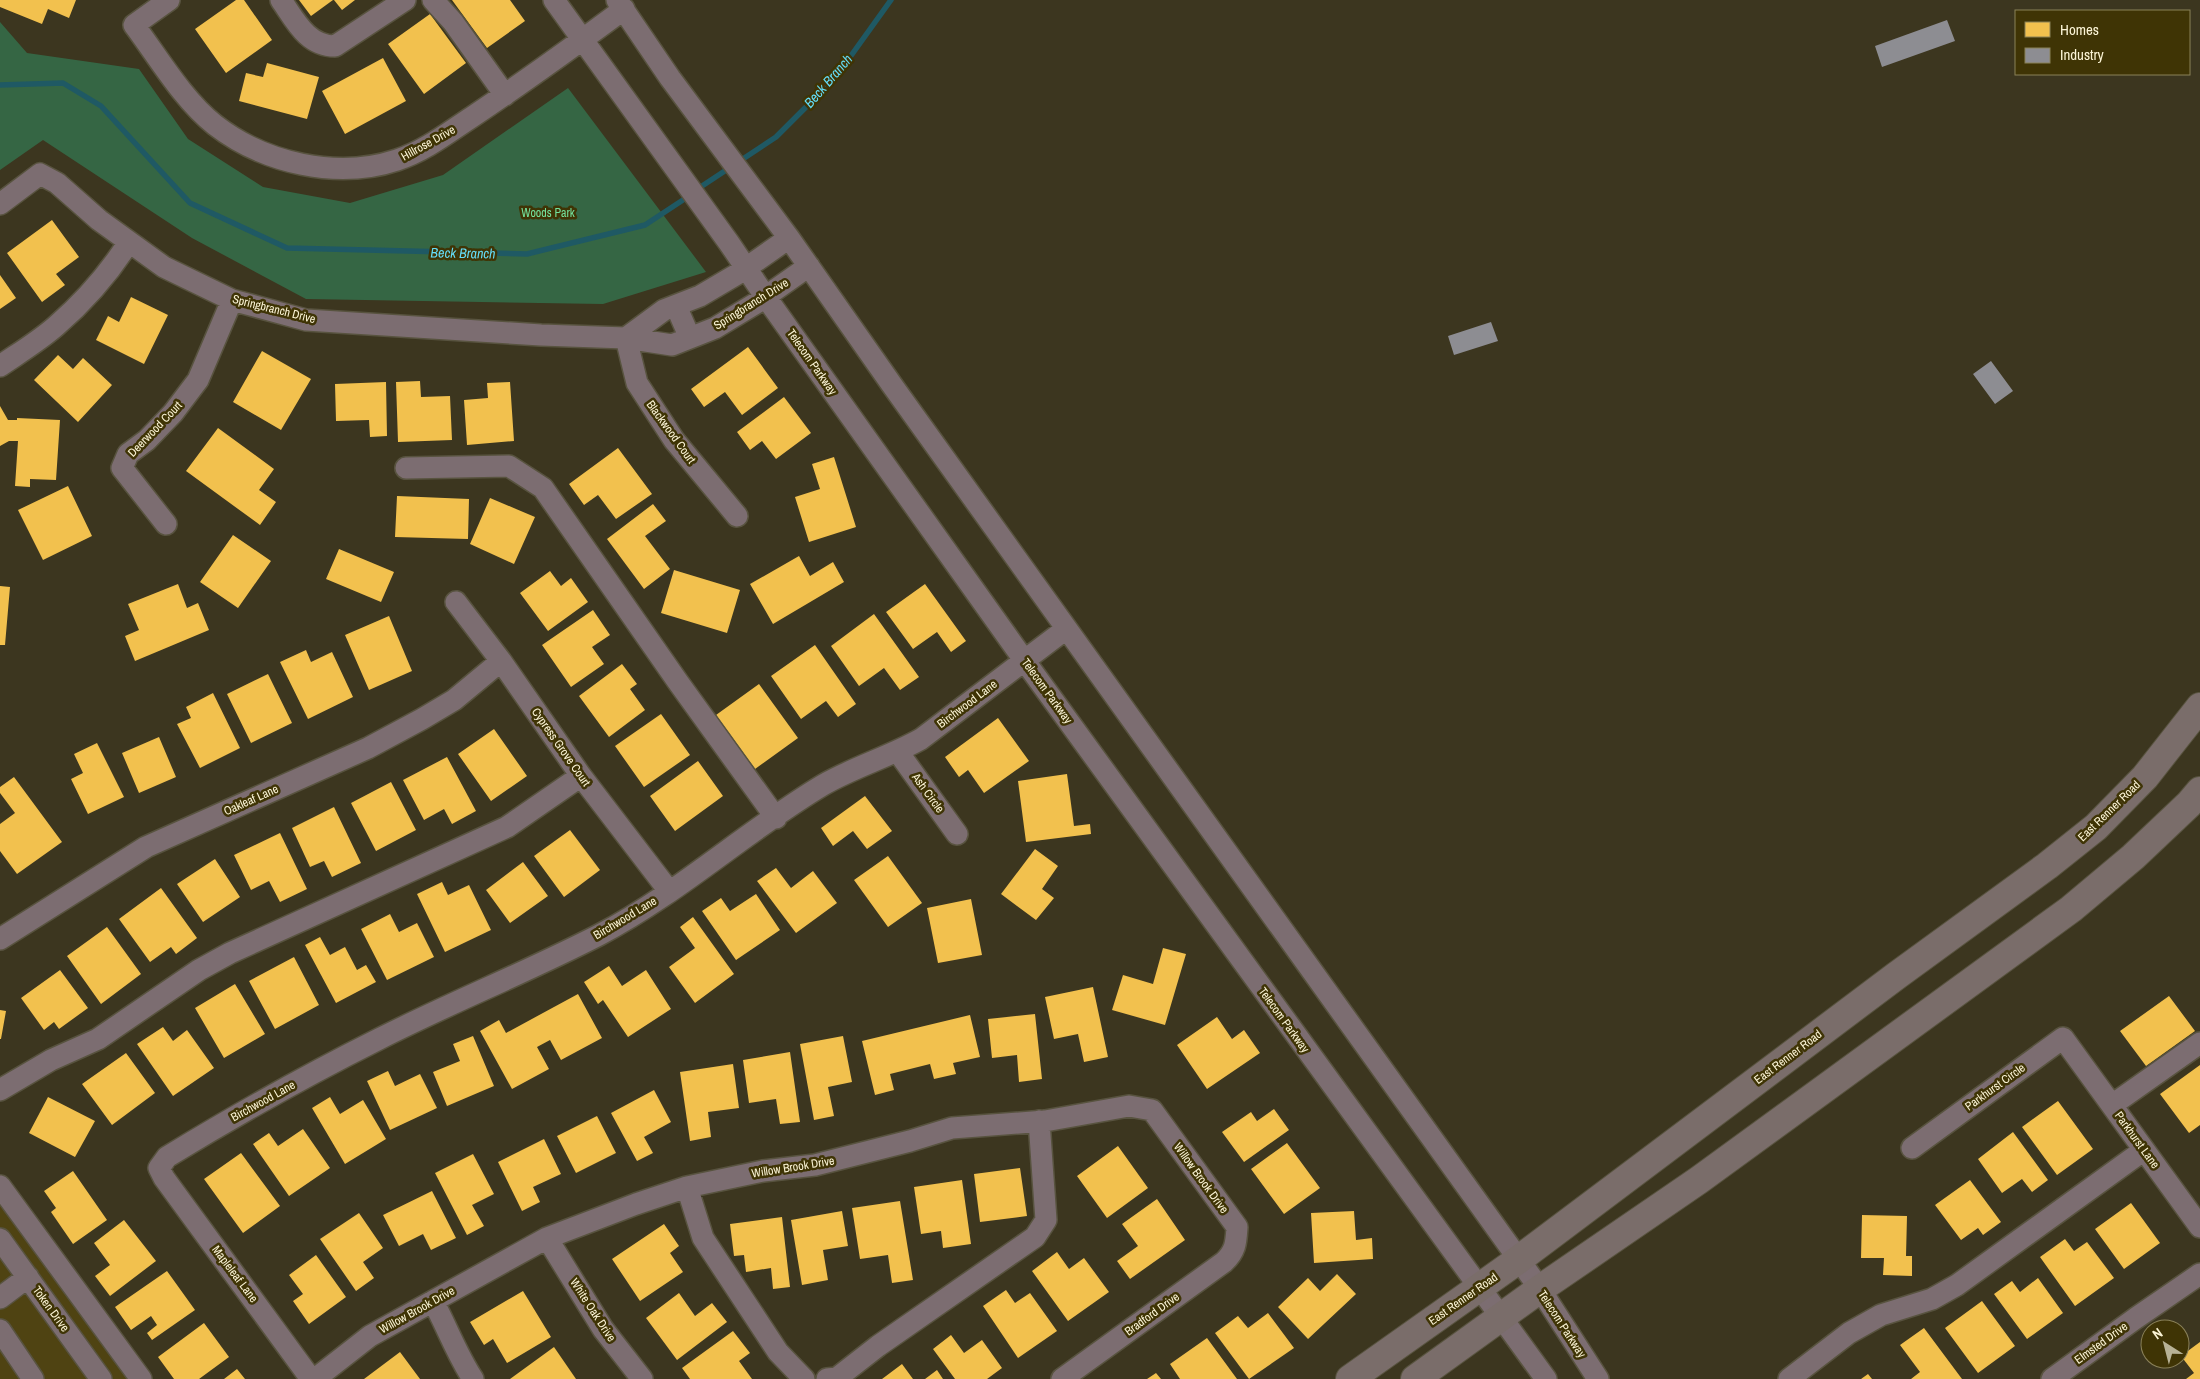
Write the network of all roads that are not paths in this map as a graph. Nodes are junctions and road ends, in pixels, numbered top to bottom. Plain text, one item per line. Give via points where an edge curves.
1 (169, 0) edge
2 (281, 0) edge
3 (405, 0) edge
4 (432, 0) edge
5 (554, 0) edge
6 (620, 5) edge
7 (583, 39) junction
8 (505, 95) junction
9 (0, 204) edge
10 (789, 238) junction
11 (129, 242) junction
12 (809, 266) junction
13 (745, 268) junction
14 (765, 296) junction
15 (232, 300) junction
16 (676, 306) junction
17 (626, 338) junction
18 (690, 338) junction
19 (0, 366) edge
20 (406, 468) dead end
21 (737, 516) dead end
22 (166, 524) dead end
23 (456, 602) dead end
24 (1066, 629) junction
25 (1024, 660) junction
26 (501, 662) junction
27 (2200, 707) edge
28 (898, 752) junction
29 (581, 776) junction
30 (2200, 791) edge
31 (776, 818) junction
32 (957, 834) dead end
33 (669, 891) junction
34 (0, 939) edge
35 (2200, 1043) edge
36 (2074, 1053) joint
37 (0, 1090) edge
38 (2112, 1105) junction
39 (1039, 1121) junction
40 (1912, 1148) dead end
41 (2144, 1150) junction
42 (159, 1168) joint
43 (0, 1186) edge
44 (687, 1187) junction
45 (2200, 1227) edge
46 (547, 1238) junction
47 (0, 1239) edge
48 (1236, 1245) joint
49 (1518, 1260) junction
50 (2200, 1274) edge
51 (28, 1277) junction
52 (1478, 1288) junction
53 (1540, 1289) junction
54 (0, 1298) edge
55 (433, 1301) junction
56 (1500, 1318) junction
57 (0, 1330) edge
58 (34, 1379) edge
59 (101, 1379) edge
60 (141, 1379) edge
61 (313, 1379) edge
62 (474, 1379) edge
63 (642, 1379) edge
64 (804, 1379) edge
65 (827, 1379) edge
66 (1062, 1379) edge
67 (1350, 1379) edge
68 (1415, 1379) edge
69 (1546, 1379) edge
70 (1598, 1379) edge
71 (1789, 1379) edge
72 (2052, 1379) edge

1 - 8 street, Hillrose Drive via 134,25 190,100 214,124 240,142 271,156 303,165 335,168 366,167 398,160 434,142
2 - 3 street via 311,40 335,46
4 - 8 street via 453,22
5 - 7 street, Telecom Parkway
6 - 7 street, Hillrose Drive
6 - 10 street, Telecom Parkway
7 - 8 street, Hillrose Drive
7 - 13 street, Telecom Parkway
9 - 11 street, Springbranch Drive via 40,174 57,183
10 - 12 street, Telecom Parkway
10 - 13 street
11 - 15 street, Springbranch Drive via 164,267
11 - 19 street via 89,295 55,327
12 - 14 street, Springbranch Drive
12 - 24 street, Telecom Parkway
13 - 14 street, Telecom Parkway
13 - 16 street via 700,296
14 - 18 street, Springbranch Drive via 716,328
14 - 25 street, Telecom Parkway
15 - 17 street, Springbranch Drive via 306,320
15 - 22 street, Deerwood Court via 198,380 173,413 128,454 122,468
16 - 17 street via 664,310
16 - 18 street
17 - 18 street, Springbranch Drive via 672,345
17 - 21 street, Blackwood Court via 637,383 674,440
20 - 31 street via 509,466 543,488
23 - 26 street, Cypress Grove Court
24 - 25 street, Birchwood Lane
24 - 49 street, Telecom Parkway
25 - 28 street, Birchwood Lane via 921,739
25 - 52 street, Telecom Parkway
26 - 29 street, Cypress Grove Court
26 - 34 street, Oakleaf Lane via 454,700 414,723 368,748 146,846
27 - 49 main road, East Renner Road via 2145,777 2096,827
28 - 31 street, Birchwood Lane via 854,768
28 - 32 street, Ash Circle
29 - 33 street, Cypress Grove Court
29 - 37 street via 507,827 230,953 199,970 98,1039 51,1060
30 - 53 main road via 2133,857 2071,909 1698,1180
31 - 33 street, Birchwood Lane
33 - 42 street, Birchwood Lane via 600,934 381,1038 255,1104 167,1157
35 - 38 street
36 - 38 street, Parkhurst Lane
36 - 40 street, Parkhurst Circle via 2063,1038
38 - 41 street, Parkhurst Lane
39 - 44 street, Willow Brook Drive via 952,1128 815,1166 763,1171
39 - 48 street, Willow Brook Drive via 1129,1106 1152,1110 1237,1226
39 - 65 street via 1046,1220 1034,1237 837,1378
41 - 45 street, Parkhurst Lane
41 - 71 street via 1957,1285 1932,1299 1873,1319 1849,1333
42 - 61 street, Mapleleaf Lane
43 - 60 street
44 - 46 street, Willow Brook Drive
44 - 64 street via 703,1238 778,1352
46 - 55 street, Willow Brook Drive
46 - 63 street, White Oak Drive via 603,1329
47 - 51 street, Token Drive
48 - 66 street, Bradford Drive via 1224,1262
49 - 52 main road, East Renner Road
49 - 53 street, Telecom Parkway
50 - 72 street, Elmsted Drive
51 - 54 street
51 - 59 street, Token Drive
52 - 56 street, Telecom Parkway
52 - 67 main road, East Renner Road
53 - 56 main road
53 - 70 street, Telecom Parkway
55 - 61 street, Willow Brook Drive via 370,1336
55 - 62 street via 460,1359
56 - 68 main road
56 - 69 street, Telecom Parkway
57 - 58 street

